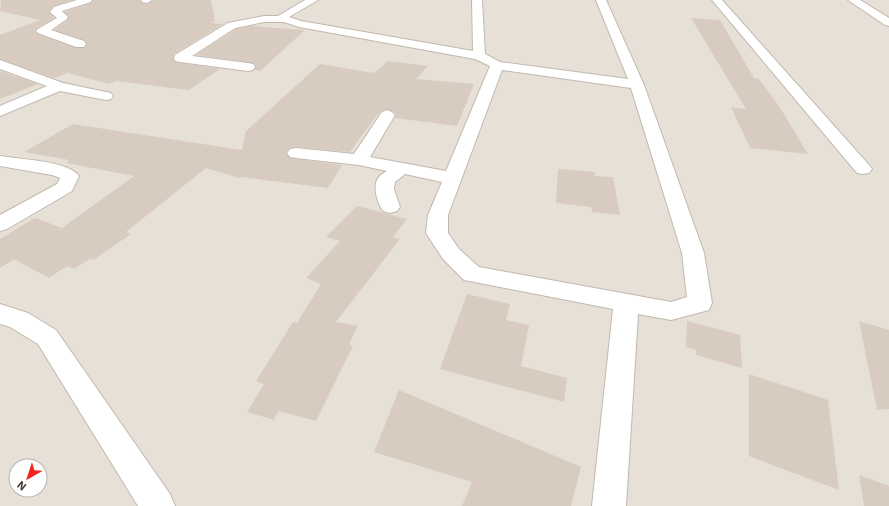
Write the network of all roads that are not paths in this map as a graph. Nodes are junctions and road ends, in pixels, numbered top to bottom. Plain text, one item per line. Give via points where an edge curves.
1 (86, 0) edge
2 (312, 0) edge
3 (477, 0) edge
4 (602, 0) edge
5 (717, 0) edge
6 (853, 0) edge
7 (285, 19) junction
8 (889, 23) edge
9 (80, 44) dead end
10 (478, 56) junction
11 (0, 64) edge
12 (496, 65) junction
13 (248, 67) dead end
14 (637, 85) junction
15 (59, 86) junction
16 (106, 96) dead end
17 (0, 111) edge
18 (387, 115) dead end
19 (296, 153) dead end
20 (358, 160) junction
21 (0, 161) edge
22 (402, 168) junction
23 (863, 169) dead end
24 (452, 178) junction
25 (390, 207) dead end
26 (0, 224) edge
27 (626, 304) junction
28 (0, 314) edge
29 (158, 506) edge
30 (609, 506) edge

1 - 9 street via 58,9 56,12 63,17 62,19 42,31
2 - 7 street via 288,12 283,16
3 - 10 street
4 - 14 street
5 - 23 street
6 - 8 street
7 - 10 street via 299,24
7 - 13 street via 264,19 232,25 180,58
10 - 12 street
11 - 15 street
12 - 14 street
12 - 24 street
14 - 27 street via 693,253 700,303 671,311
15 - 16 street
15 - 17 street
18 - 20 street
19 - 20 street
20 - 22 street
21 - 26 street via 57,170 70,176 65,188
22 - 24 street
22 - 25 street via 386,180 385,189
24 - 27 street via 438,215 437,233 451,254 472,274
27 - 30 street
28 - 29 street via 19,320 47,337

